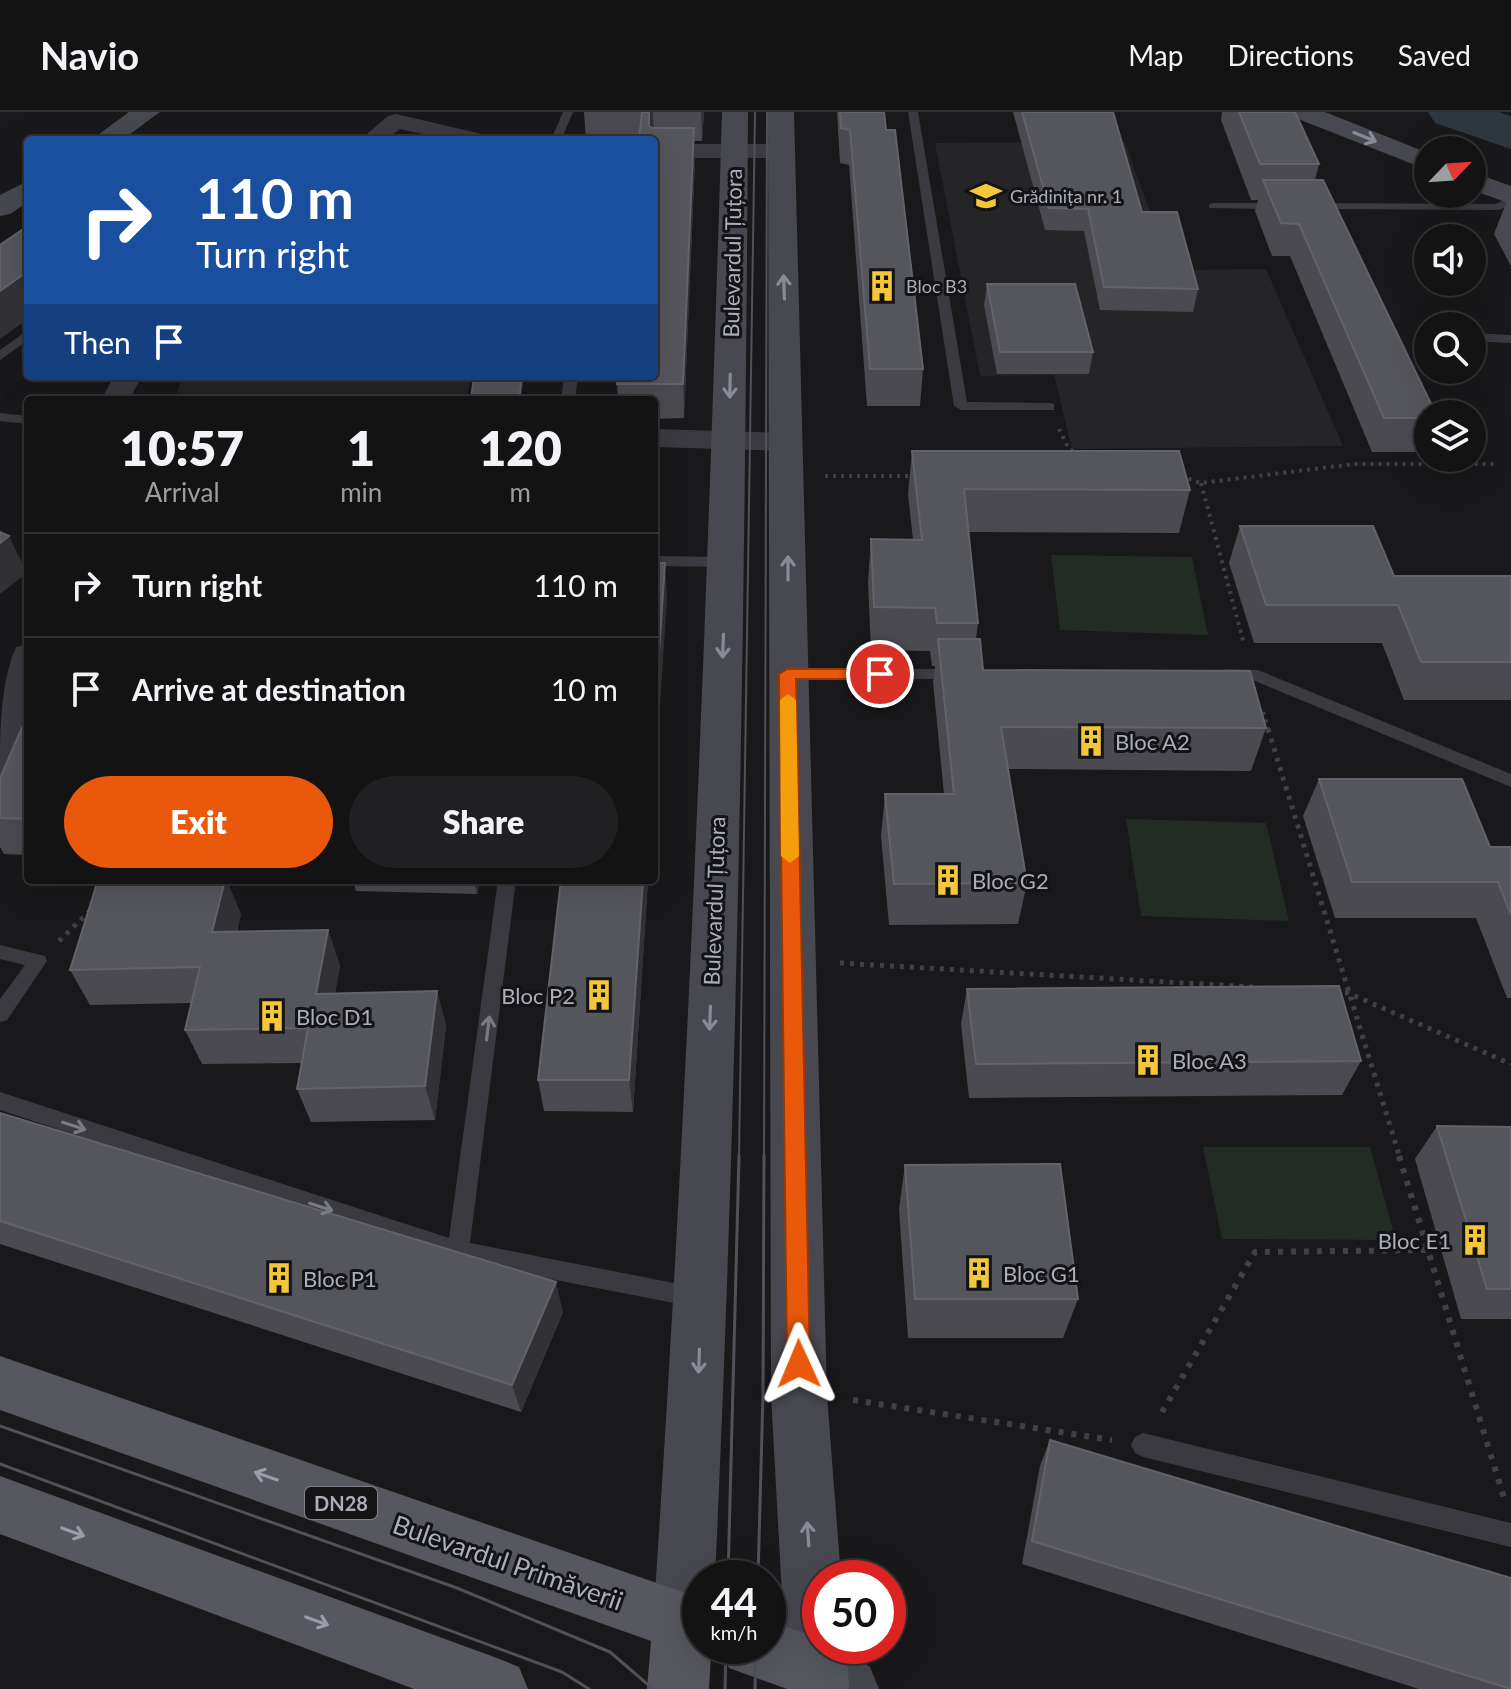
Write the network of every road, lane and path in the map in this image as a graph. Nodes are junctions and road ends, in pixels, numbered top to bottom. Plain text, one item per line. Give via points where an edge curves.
1 (147, 112) edge
2 (568, 112) edge
3 (781, 112) edge
4 (913, 112) edge
5 (1294, 114) edge
6 (734, 132) edge
7 (110, 136) edge
8 (376, 136) edge
9 (461, 136) edge
10 (558, 136) edge
11 (658, 150) edge
12 (780, 151) junction
13 (1414, 157) edge
14 (1486, 186) edge
15 (24, 192) edge
16 (1324, 193) edge
17 (1511, 197) edge
18 (1213, 206) dead end
19 (1286, 206) edge
20 (1301, 206) edge
21 (1331, 206) junction
22 (0, 208) edge
23 (24, 337) edge
24 (1486, 338) edge
25 (1511, 339) edge
26 (0, 356) edge
27 (1049, 407) joint
28 (0, 417) edge
29 (24, 420) edge
30 (658, 438) edge
31 (729, 442) junction
32 (1082, 455) edge
33 (788, 460) junction
34 (1494, 464) dead end
35 (1173, 474) edge
36 (915, 476) edge
37 (1201, 483) junction
38 (658, 561) edge
39 (725, 562) junction
40 (24, 670) edge
41 (787, 674) junction
42 (973, 674) edge
43 (1206, 674) edge
44 (1252, 674) junction
45 (0, 761) edge
46 (1511, 781) edge
47 (507, 884) edge
48 (100, 900) edge
49 (0, 952) edge
50 (791, 960) junction
51 (38, 961) junction
52 (1269, 988) edge
53 (1333, 992) edge
54 (1348, 993) junction
55 (0, 1014) edge
56 (1511, 1064) edge
57 (0, 1101) edge
58 (1429, 1250) junction
59 (458, 1251) junction
60 (702, 1293) junction
61 (0, 1383) edge
62 (847, 1399) dead end
63 (1143, 1445) junction
64 (0, 1505) edge
65 (1506, 1506) dead end
66 (1511, 1535) edge
67 (693, 1560) edge
68 (682, 1622) edge
69 (786, 1662) edge
70 (683, 1664) edge
71 (828, 1682) edge
72 (497, 1689) edge
73 (678, 1689) edge

1 - 7 main road
2 - 10 lane
3 - 12 main road
4 - 27 lane via 961,406
5 -> 13 main road
6 - 11 street
6 - 12 street
6 -> 31 main road, Bulevardul Țuțora
8 - 9 street via 396,121
33 -> 12 main road
14 - 17 main road
15 - 22 main road
16 - 21 lane
17 - 21 lane via 1499,207
18 - 19 lane
20 - 21 lane
23 - 26 lane
24 - 25 lane
27 - 32 path via 1069,449
28 - 29 lane
30 - 31 street
31 - 33 street
31 - 39 main road, Bulevardul Țuțora
33 - 36 path
41 -> 33 main road
34 - 37 path via 1354,464
35 - 37 path
37 - 44 path
38 - 39 lane
39 -> 60 main road, Bulevardul Țuțora
40 - 45 street
41 - 42 lane
41 - 50 main road
43 - 44 lane
44 - 46 lane
44 - 54 path
59 -> 47 lane
48 - 51 path
49 - 51 lane
50 - 52 path
71 -> 50 main road via 799,1395
51 - 55 lane
53 - 54 path
54 - 56 path
54 - 58 path
57 -> 59 lane
58 - 63 path via 1255,1252
58 - 65 path
59 - 60 lane via 674,1293
60 -> 67 main road, Bulevardul Țuțora
68 -> 61 main road, Bulevardul Primăverii / DN28
62 - 63 path
63 - 66 lane
64 -> 72 main road
69 - 71 main road
70 - 73 main road, Bulevardul Țuțora

